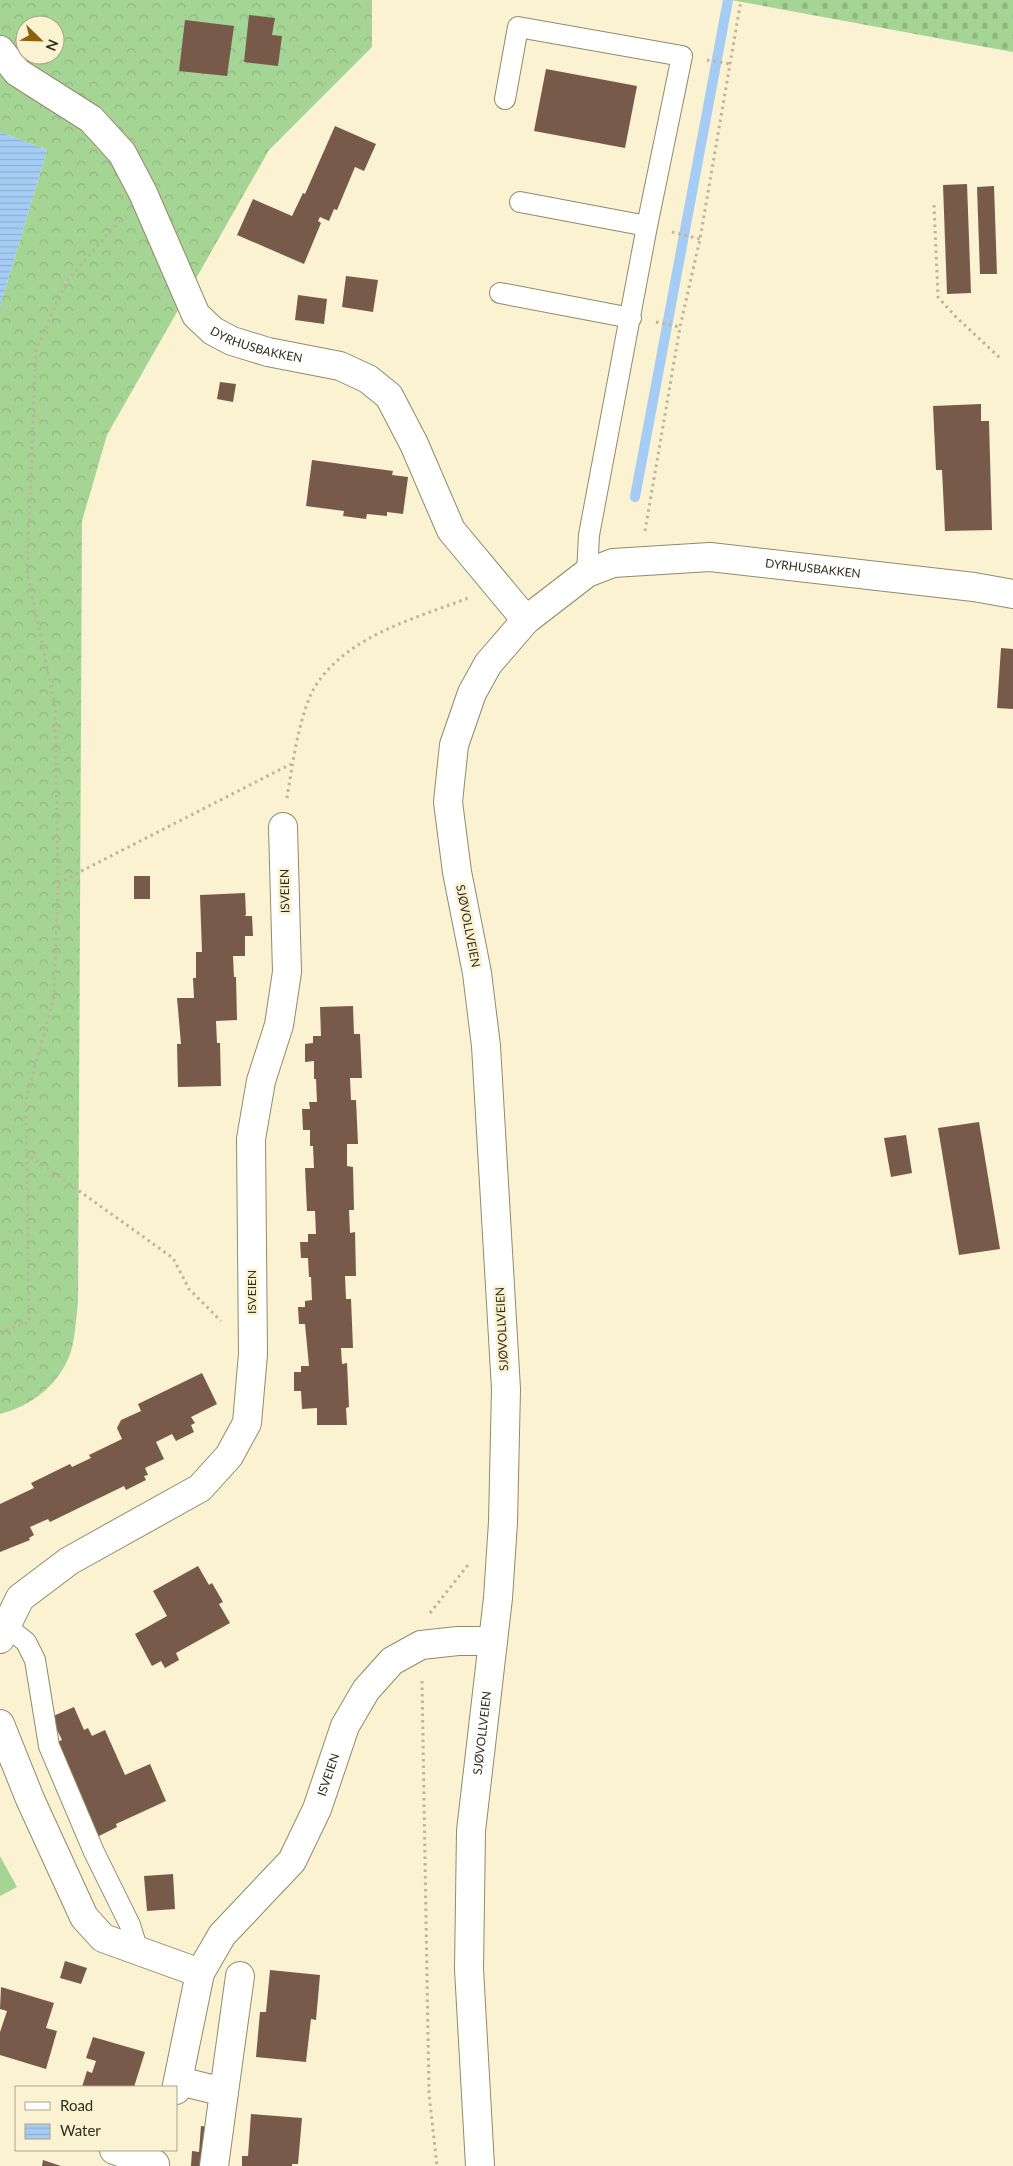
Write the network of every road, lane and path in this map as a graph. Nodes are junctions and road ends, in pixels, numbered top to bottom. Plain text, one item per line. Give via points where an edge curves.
1 (741, 0) edge
2 (0, 50) edge
3 (505, 99) dead end
4 (143, 193) junction
5 (520, 202) dead end
6 (934, 205) dead end
7 (647, 226) junction
8 (500, 293) dead end
9 (631, 318) junction
10 (1000, 358) dead end
11 (640, 561) junction
12 (613, 563) joint
13 (587, 573) junction
14 (496, 586) junction
15 (1013, 594) edge
16 (526, 620) junction
17 (292, 763) junction
18 (283, 827) joint
19 (58, 883) junction
20 (26, 1153) junction
21 (0, 1332) edge
22 (253, 1354) junction
23 (472, 1561) dead end
24 (3, 1633) edge
25 (493, 1641) junction
26 (421, 1645) junction
27 (0, 1724) edge
28 (138, 1951) junction
29 (200, 1973) junction
30 (240, 1976) dead end
31 (178, 2085) edge
32 (224, 2092) junction
33 (118, 2151) edge
34 (156, 2160) edge
35 (214, 2166) edge
36 (438, 2166) edge
37 (480, 2166) edge

1 - 11 path
2 - 4 street, DYRHUSBAKKEN via 17,72 91,119 122,153
3 - 7 lane via 518,27 682,56
4 - 14 street, DYRHUSBAKKEN via 196,315 213,331 232,341 268,352 340,366 368,379 389,396 414,444 451,530
4 - 19 path via 66,282 36,350 27,571 55,705
5 - 7 lane
6 - 10 path via 938,296
7 - 9 lane
8 - 9 lane
9 - 13 lane via 589,535
11 - 12 street, DYRHUSBAKKEN
11 - 15 street, DYRHUSBAKKEN via 710,558
12 - 13 street, SJØVOLLVEIEN
13 - 16 street, SJØVOLLVEIEN
14 - 16 street, DYRHUSBAKKEN
14 - 17 path via 368,638 332,665 317,682 304,713
16 - 25 street, SJØVOLLVEIEN via 488,664 472,693 454,746 448,802 486,1046 505,1379 503,1522
17 - 18 path
17 - 19 path
18 - 22 street, ISVEIEN via 287,972 279,1025 261,1081 251,1139
19 - 20 path via 54,997 26,1100
20 - 21 path via 29,1322
20 - 22 path via 173,1258 189,1288
22 - 24 street, ISVEIEN via 247,1423 229,1456 200,1488 69,1561 20,1598
23 - 26 path via 428,1615
24 - 28 lane via 26,1642 36,1660 49,1746 94,1852 130,1925
25 - 26 street, ISVEIEN
25 - 37 street, SJØVOLLVEIEN via 471,1831 469,1968
26 - 29 street, ISVEIEN via 392,1660 366,1690 345,1726 317,1809 292,1861 222,1935
26 - 36 path via 429,2094
27 - 28 street via 84,1917 103,1938
28 - 29 street
29 - 31 street, ISVEIEN
30 - 32 street
31 - 32 street
32 - 35 street
33 - 34 street

